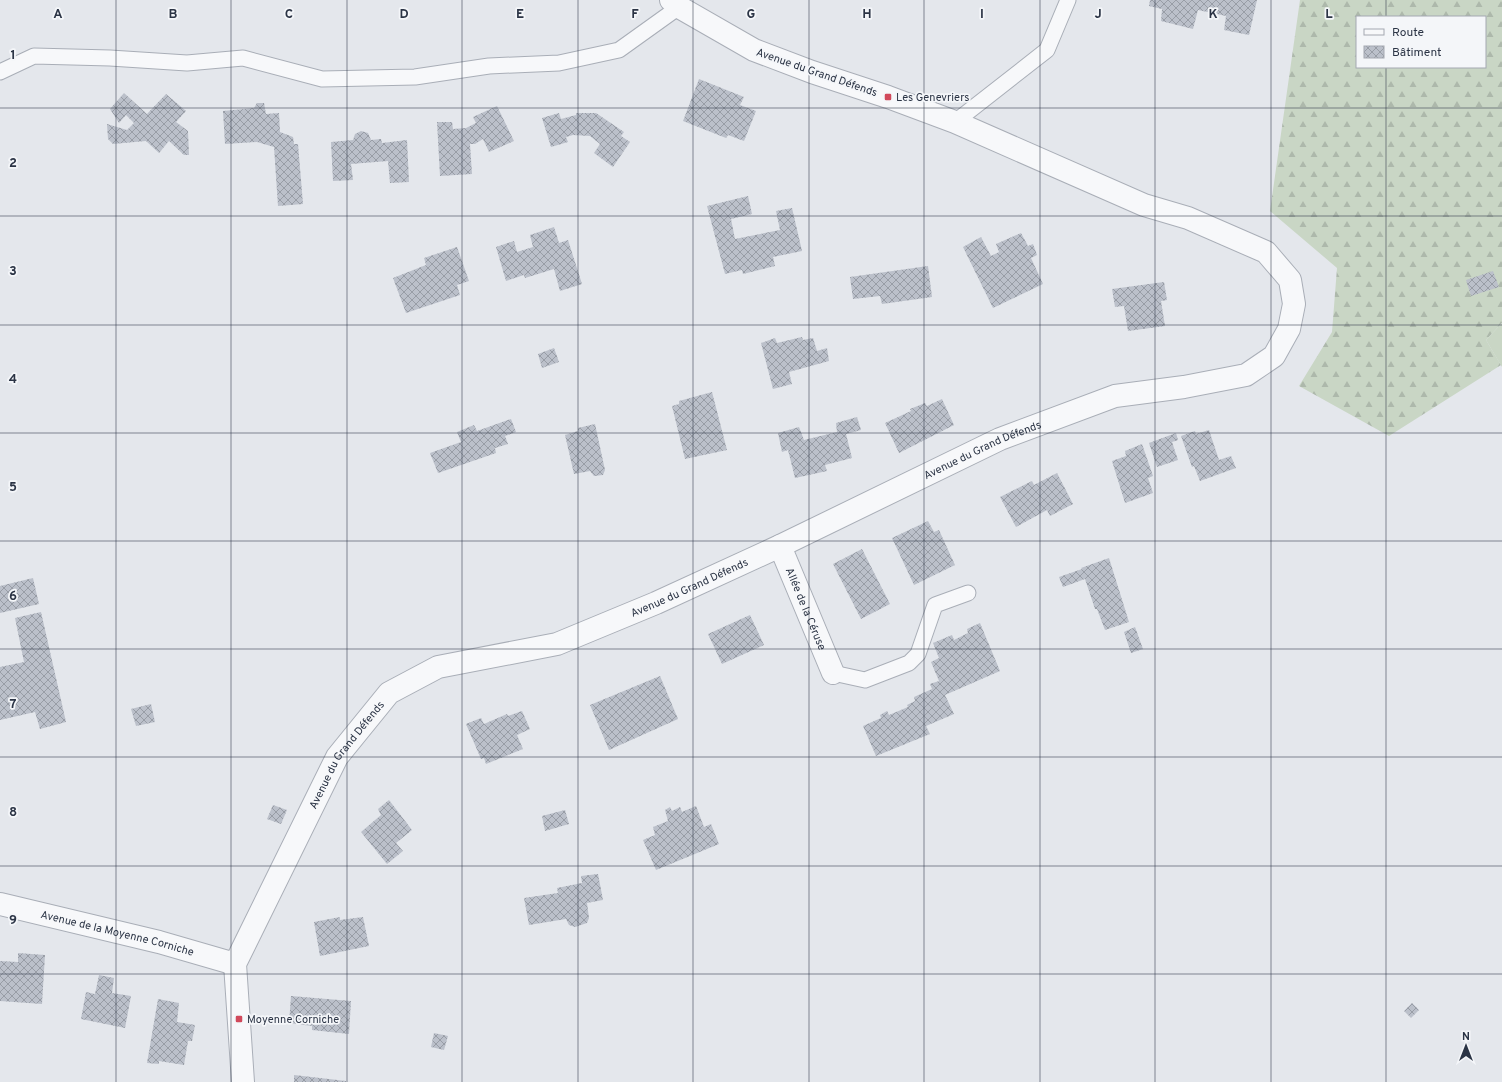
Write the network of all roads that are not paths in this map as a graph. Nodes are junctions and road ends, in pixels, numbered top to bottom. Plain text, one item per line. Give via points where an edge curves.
1 (1068, 0) edge
2 (674, 4) edge
3 (0, 72) edge
4 (954, 122) junction
5 (780, 546) junction
6 (968, 593) dead end
7 (833, 672) joint
8 (0, 904) edge
9 (235, 964) junction
10 (243, 1082) edge

1 - 4 lane via 1047,50
2 - 3 lane via 619,50 560,63 489,66 415,77 322,79 243,58 187,63 34,56
2 - 4 street, Avenue du Grand Défends via 754,50
4 - 5 street, Avenue du Grand Défends via 1144,205 1188,218 1266,252 1290,280 1294,304 1288,329 1274,356 1246,375 1184,387 1115,396 1000,439
5 - 7 street, Allée de la Céruse
5 - 9 street, Avenue du Grand Défends via 656,603 557,644 438,667 389,693 337,757
6 - 7 lane via 935,605 918,654 909,663 865,680
8 - 9 street, Avenue de la Moyenne Corniche
9 - 10 street

